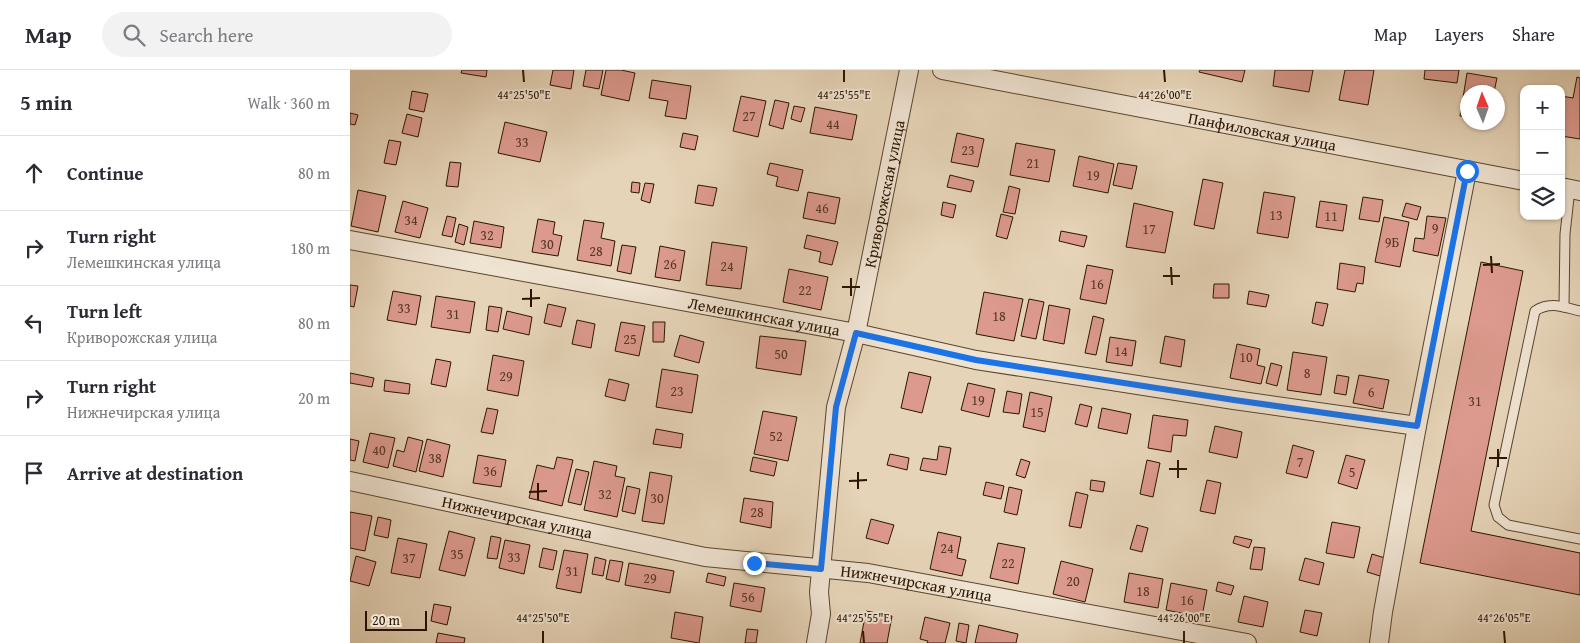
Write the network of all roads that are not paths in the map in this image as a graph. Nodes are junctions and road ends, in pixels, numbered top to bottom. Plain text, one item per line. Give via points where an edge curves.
1 (909, 70) edge
2 (942, 70) edge
3 (1467, 171) junction
4 (1520, 180) edge
5 (1571, 189) edge
6 (350, 240) edge
7 (1564, 307) junction
8 (1580, 311) edge
9 (856, 333) junction
10 (1417, 426) junction
11 (350, 481) edge
12 (1580, 539) edge
13 (821, 569) junction
14 (816, 643) edge
15 (1247, 643) edge
16 (1379, 643) edge

1 - 9 street, Криворожская улица
2 - 3 street, Панфиловская улица
3 - 4 street, Панфиловская улица
3 - 10 street
5 - 7 lane via 1564,234
6 - 9 street, Лемешкинская улица
7 - 8 lane
7 - 12 lane via 1544,305 1535,311 1494,505 1498,518 1508,525
9 - 10 street, Лемешкинская улица via 976,360
9 - 13 street, Криворожская улица via 836,407
10 - 16 street
11 - 13 street, Нижнечирская улица via 704,557
13 - 14 street, Криворожская улица via 821,614
13 - 15 street, Нижнечирская улица via 868,573

